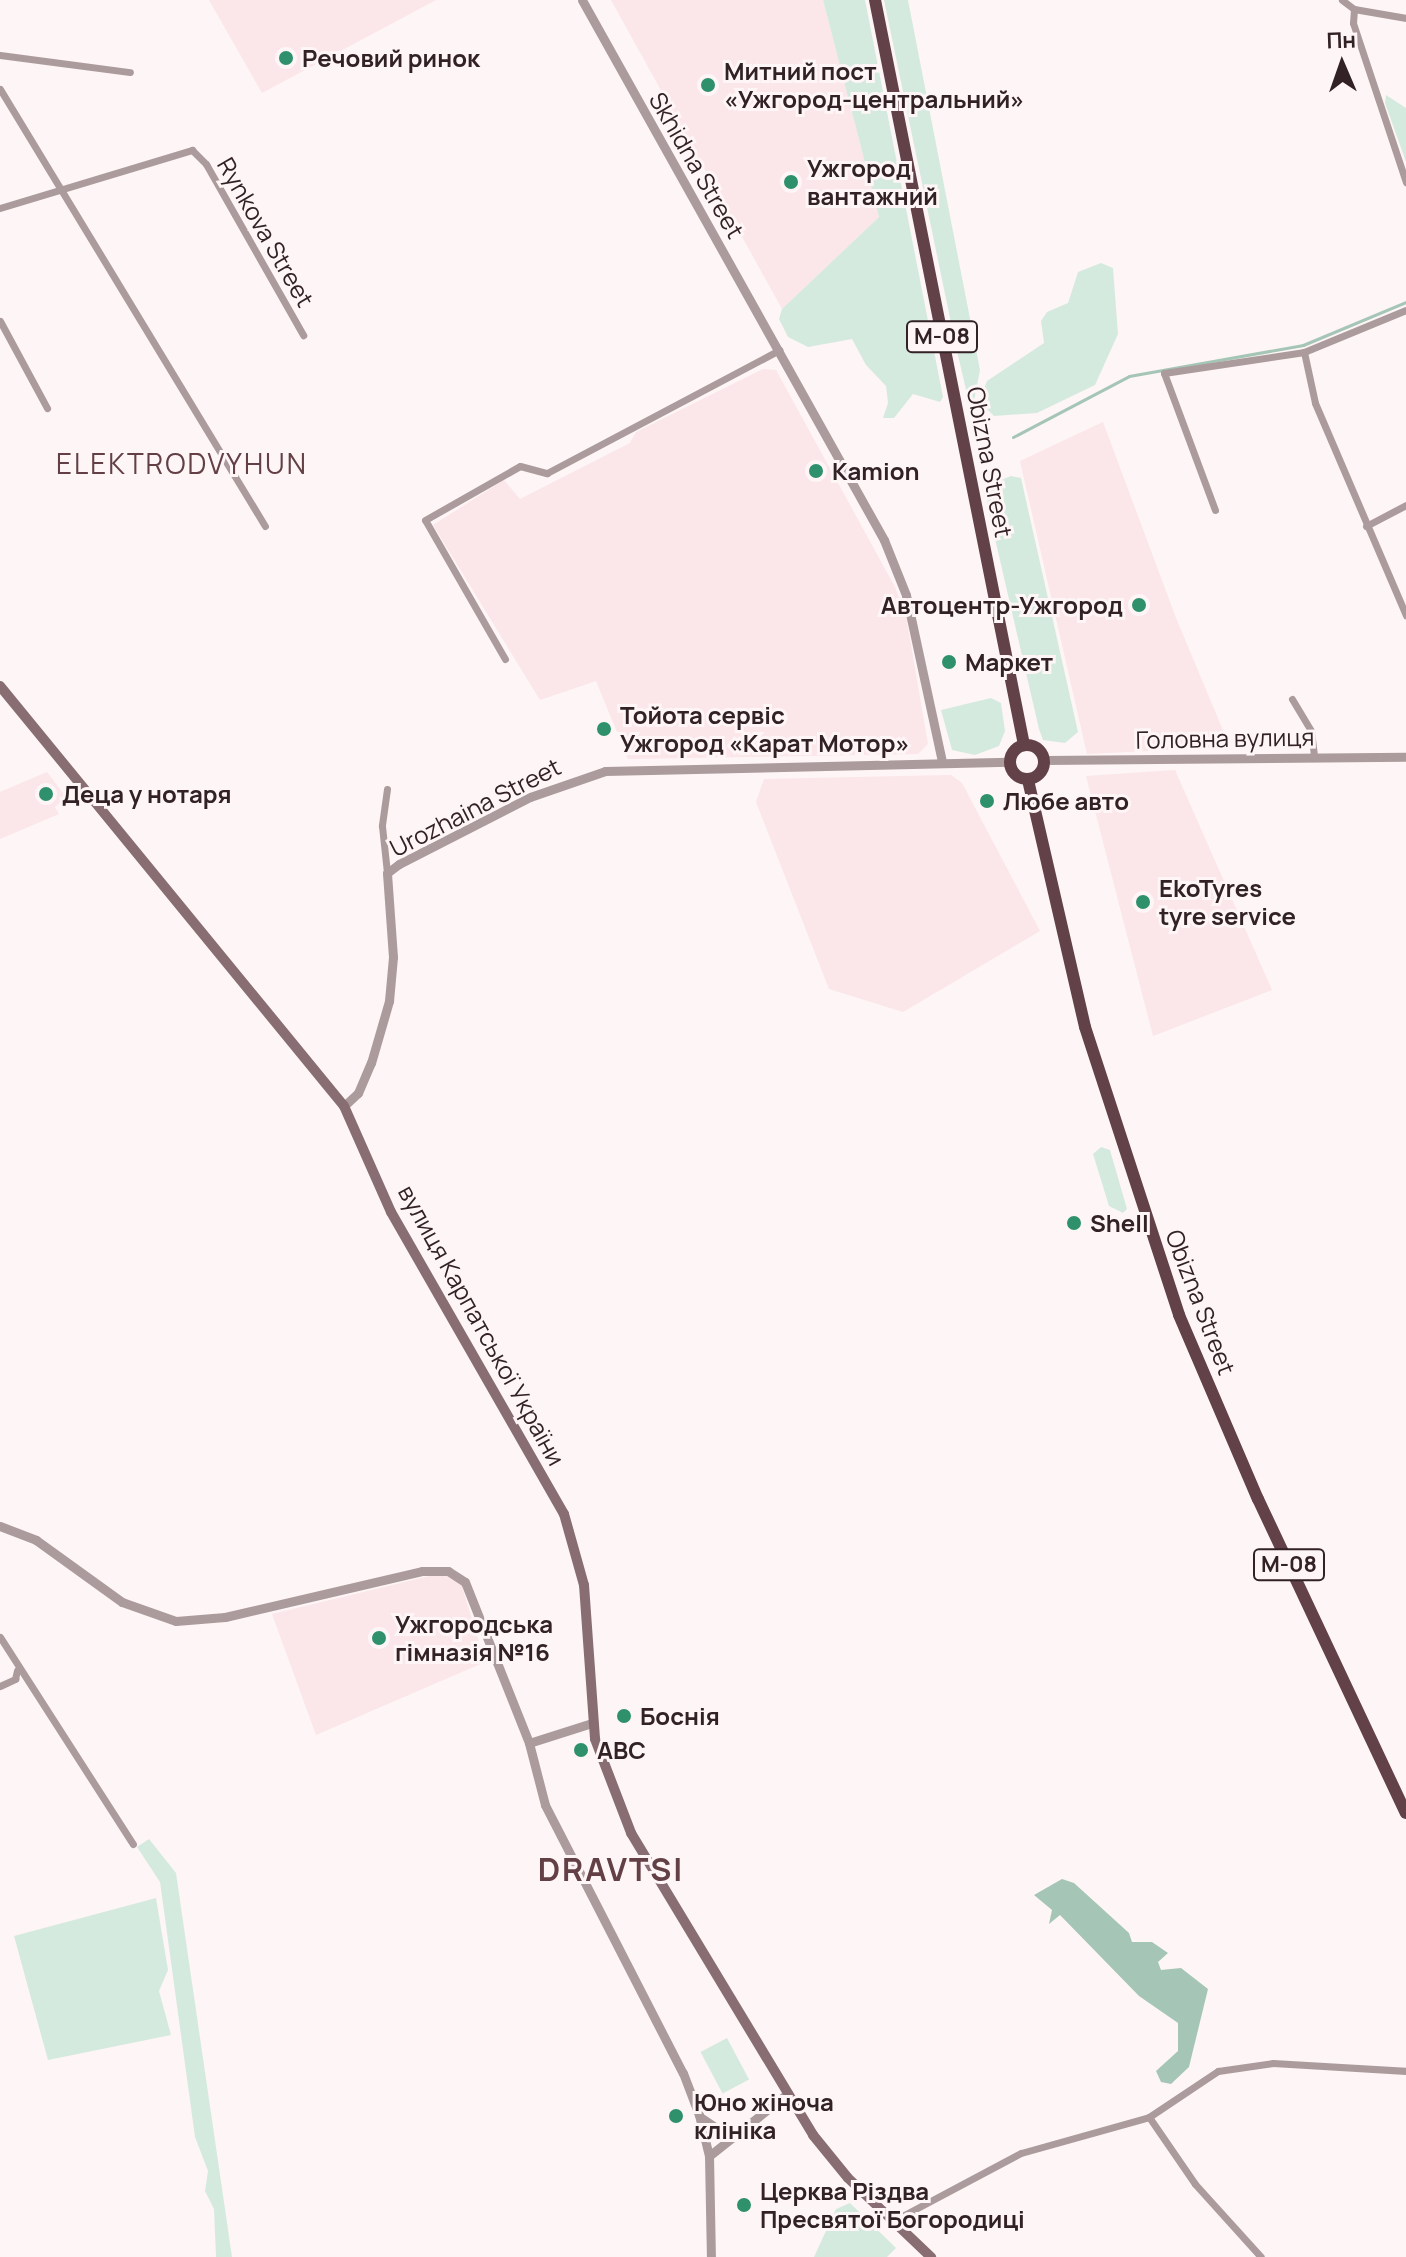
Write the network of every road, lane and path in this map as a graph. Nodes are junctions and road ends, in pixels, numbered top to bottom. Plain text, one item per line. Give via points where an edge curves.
1 (582, 0) edge
2 (875, 0) edge
3 (1342, 0) edge
4 (1354, 9) junction
5 (1406, 18) edge
6 (0, 55) edge
7 (130, 72) dead end
8 (0, 89) edge
9 (1406, 182) edge
10 (59, 190) junction
11 (0, 208) edge
12 (1406, 310) edge
13 (0, 321) edge
14 (303, 335) dead end
15 (779, 350) junction
16 (1304, 352) junction
17 (47, 408) dead end
18 (1406, 505) edge
19 (1215, 510) dead end
20 (265, 526) dead end
21 (1366, 526) junction
22 (1406, 615) edge
23 (505, 659) dead end
24 (0, 686) edge
25 (1292, 699) dead end
26 (1024, 745) junction
27 (1314, 756) junction
28 (1406, 757) edge
29 (1044, 760) junction
30 (942, 762) junction
31 (1009, 762) junction
32 (1028, 780) junction
33 (387, 789) dead end
34 (387, 873) junction
35 (344, 1106) junction
36 (0, 1526) edge
37 (0, 1637) edge
38 (17, 1670) junction
39 (0, 1686) edge
40 (592, 1723) junction
41 (529, 1743) junction
42 (1406, 1813) edge
43 (133, 1844) dead end
44 (1406, 2071) edge
45 (787, 2094) junction
46 (699, 2115) junction
47 (1149, 2117) junction
48 (743, 2131) junction
49 (709, 2156) junction
50 (891, 2222) junction
51 (711, 2257) edge
52 (931, 2257) edge
53 (1261, 2257) edge

1 - 15 street, Skhidna Street
2 - 26 highway, Obizna Street / М-08
3 - 4 street
4 - 5 street
4 - 9 street via 1353,23
6 - 7 street
8 - 10 street
10 - 11 street
10 - 14 street, Rynkova Street via 192,150 206,164
10 - 20 street
12 - 16 street
13 - 17 street
15 - 23 street via 547,473 520,466 425,520
15 - 30 street, Skhidna Street via 884,540 906,595
16 - 19 street via 1164,373
16 - 21 street via 1315,403
18 - 21 street
21 - 22 street
24 - 35 main road, вулиця Карпатської України
25 - 27 street via 1311,731
26 - 29 highway via 1035,747
26 - 31 highway
27 - 28 street, Головна вулиця
27 - 29 street, Головна вулиця
29 - 32 highway via 1038,776
30 - 31 street
30 - 34 street, Urozhaina Street via 627,770 580,776
31 - 32 highway via 1012,773
32 - 42 highway, Obizna Street / М-08 via 1085,1027 1179,1315 1258,1499
33 - 34 street, Urozhaina Street via 382,826
34 - 35 street, Urozhaina Street via 393,957 389,1001 367,1073 358,1093
35 - 40 main road, вулиця Карпатської України via 391,1212 564,1514 584,1585
36 - 41 street via 36,1540 122,1602 176,1621 225,1617 422,1571 448,1571 472,1594
37 - 38 street
38 - 39 street via 15,1679
38 - 43 street via 38,1692
40 - 41 street
40 - 45 main road, вулиця Карпатської України via 601,1764 631,1833
41 - 46 street via 545,1805 683,2073
44 - 47 street via 1323,2064 1233,2067 1198,2081
45 - 48 street
45 - 50 main road, вулиця Карпатської України via 824,2150
46 - 48 street via 722,2132
46 - 49 street
47 - 50 street via 1021,2153
47 - 53 street via 1195,2184
48 - 49 street
49 - 51 street
50 - 52 main road, вулиця Карпатської України

